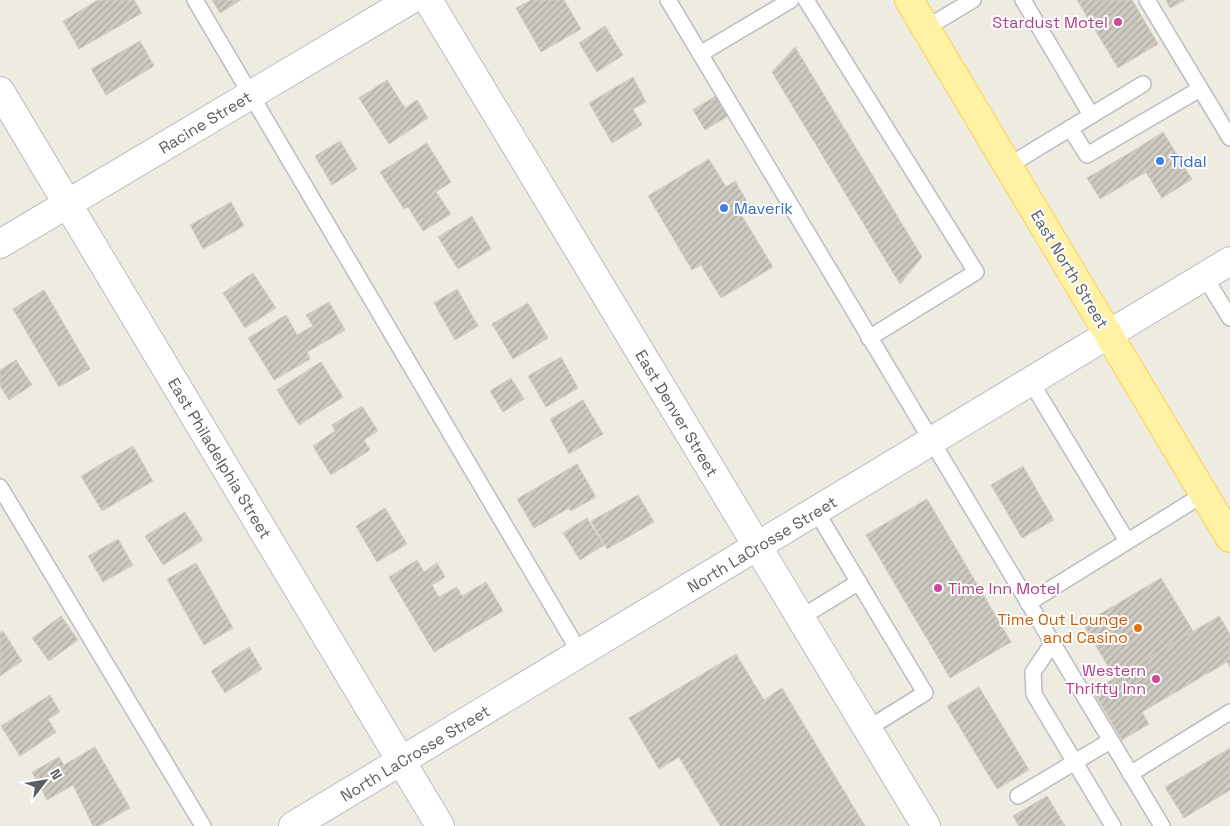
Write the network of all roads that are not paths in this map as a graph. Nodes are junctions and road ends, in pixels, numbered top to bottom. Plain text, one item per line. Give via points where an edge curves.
1 (194, 0) edge
2 (410, 0) edge
3 (428, 0) edge
4 (668, 0) edge
5 (791, 0) edge
6 (806, 0) edge
7 (910, 0) edge
8 (973, 0) edge
9 (1023, 0) edge
10 (1147, 0) edge
11 (926, 28) junction
12 (700, 54) junction
13 (1143, 84) dead end
14 (1200, 89) junction
15 (0, 91) edge
16 (252, 95) junction
17 (1091, 115) junction
18 (1070, 128) junction
19 (1230, 138) edge
20 (1008, 166) junction
21 (68, 204) junction
22 (0, 244) edge
23 (1230, 261) edge
24 (1205, 277) junction
25 (1230, 318) edge
26 (1109, 334) junction
27 (869, 338) junction
28 (1031, 382) junction
29 (931, 442) junction
30 (0, 487) edge
31 (1204, 494) junction
32 (816, 511) junction
33 (1228, 528) edge
34 (1128, 541) junction
35 (757, 546) junction
36 (859, 582) junction
37 (1028, 603) junction
38 (800, 618) junction
39 (1052, 644) junction
40 (580, 653) junction
41 (1230, 712) edge
42 (867, 729) junction
43 (1110, 741) junction
44 (401, 761) junction
45 (1075, 762) junction
46 (1130, 774) junction
47 (1018, 796) dead end
48 (203, 826) edge
49 (293, 826) edge
50 (440, 826) edge
51 (926, 826) edge
52 (1113, 826) edge
53 (1162, 826) edge

1 - 16 lane
2 - 16 street, Racine Street
3 - 35 street, East Denver Street
4 - 12 lane
5 - 12 lane
6 - 27 lane via 976,272
7 - 11 main road, East North Street
8 - 11 lane
9 - 17 lane
10 - 14 lane
11 - 20 main road, East North Street
12 - 27 lane
13 - 17 lane
14 - 18 lane via 1087,155
14 - 19 lane
15 - 21 street, East Philadelphia Street
16 - 21 street, Racine Street
16 - 40 lane
17 - 18 lane
18 - 20 lane
20 - 26 main road, East North Street
21 - 22 street, Racine Street
21 - 44 street, East Philadelphia Street
23 - 24 street, North LaCrosse Street
24 - 25 lane
24 - 26 street, North LaCrosse Street
26 - 28 street, North LaCrosse Street
26 - 31 main road, East North Street
27 - 29 lane
28 - 29 street, North LaCrosse Street
28 - 34 lane
29 - 32 street, North LaCrosse Street
29 - 37 lane
30 - 48 lane
31 - 33 main road, East North Street
31 - 34 lane
32 - 35 street, North LaCrosse Street
32 - 36 lane
34 - 37 lane
35 - 38 street, East Denver Street
35 - 40 street, North LaCrosse Street
36 - 38 lane
36 - 42 lane via 925,693
37 - 39 lane
38 - 42 street, East Denver Street
39 - 43 lane
39 - 45 lane via 1032,672 1034,694
40 - 44 street, North LaCrosse Street
41 - 46 lane
42 - 51 street, East Denver Street
43 - 45 lane
43 - 46 lane
44 - 49 street, North LaCrosse Street
44 - 50 street, East Philadelphia Street
45 - 47 lane
45 - 52 lane
46 - 53 lane

